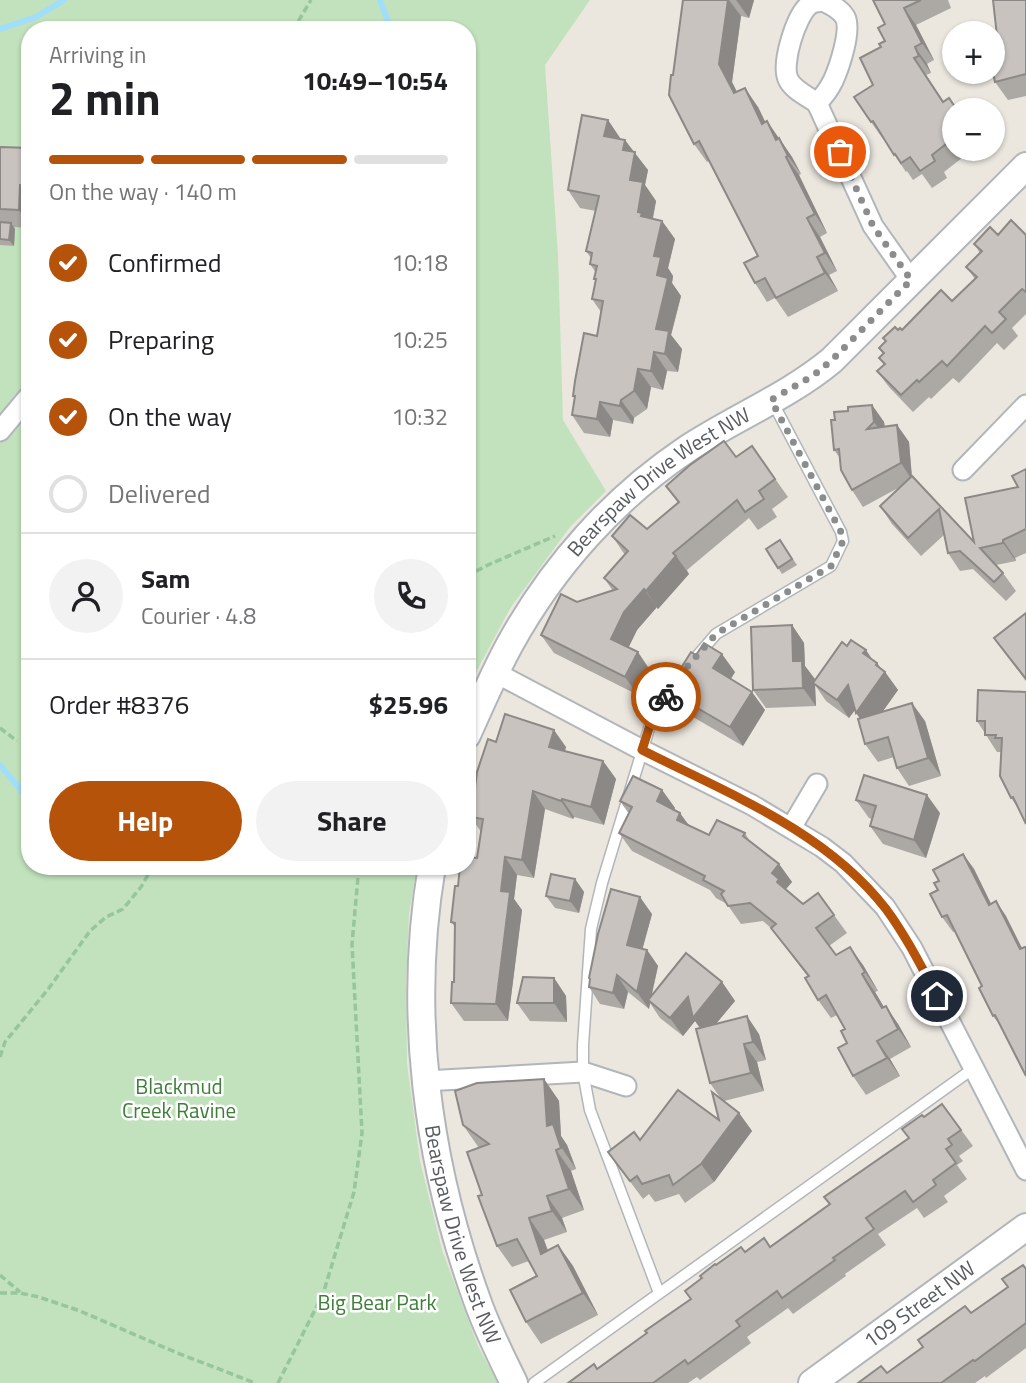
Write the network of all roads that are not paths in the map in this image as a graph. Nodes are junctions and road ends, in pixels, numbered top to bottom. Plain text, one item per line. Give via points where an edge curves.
1 (817, 103) junction
2 (1026, 166) edge
3 (911, 280) junction
4 (771, 400) junction
5 (1026, 405) edge
6 (21, 406) edge
7 (0, 431) edge
8 (963, 470) dead end
9 (693, 660) edge
10 (686, 668) edge
11 (496, 673) junction
12 (476, 716) edge
13 (642, 750) junction
14 (817, 784) dead end
15 (791, 828) junction
16 (431, 875) edge
17 (974, 1068) junction
18 (583, 1072) junction
19 (425, 1081) junction
20 (626, 1086) dead end
21 (1026, 1170) edge
22 (1026, 1227) edge
23 (659, 1293) junction
24 (514, 1383) edge
25 (534, 1383) edge
26 (812, 1383) edge

1 - 1 street via 792,87 786,77 786,57 801,13 811,3 823,2 834,5 848,27 834,79
1 - 3 street via 873,226
2 - 3 street, Bearspaw Drive West NW
3 - 4 street, Bearspaw Drive West NW via 832,360
4 - 9 lane via 843,541 831,566 716,634
4 - 11 street, Bearspaw Drive West NW via 685,451 612,508 553,576
5 - 8 street
6 - 7 street
10 - 13 lane via 651,722
11 - 12 street, Bearspaw Drive West NW
11 - 13 street
13 - 15 street
13 - 18 lane via 591,929
14 - 15 street
15 - 17 street via 843,863 885,907 912,948
16 - 19 street, Bearspaw Drive West NW via 421,972
17 - 21 street
17 - 23 lane
18 - 19 street
18 - 20 street
18 - 23 lane via 590,1110
19 - 24 street, Bearspaw Drive West NW via 432,1136 460,1250
22 - 26 street, 109 Street NW
23 - 25 lane

